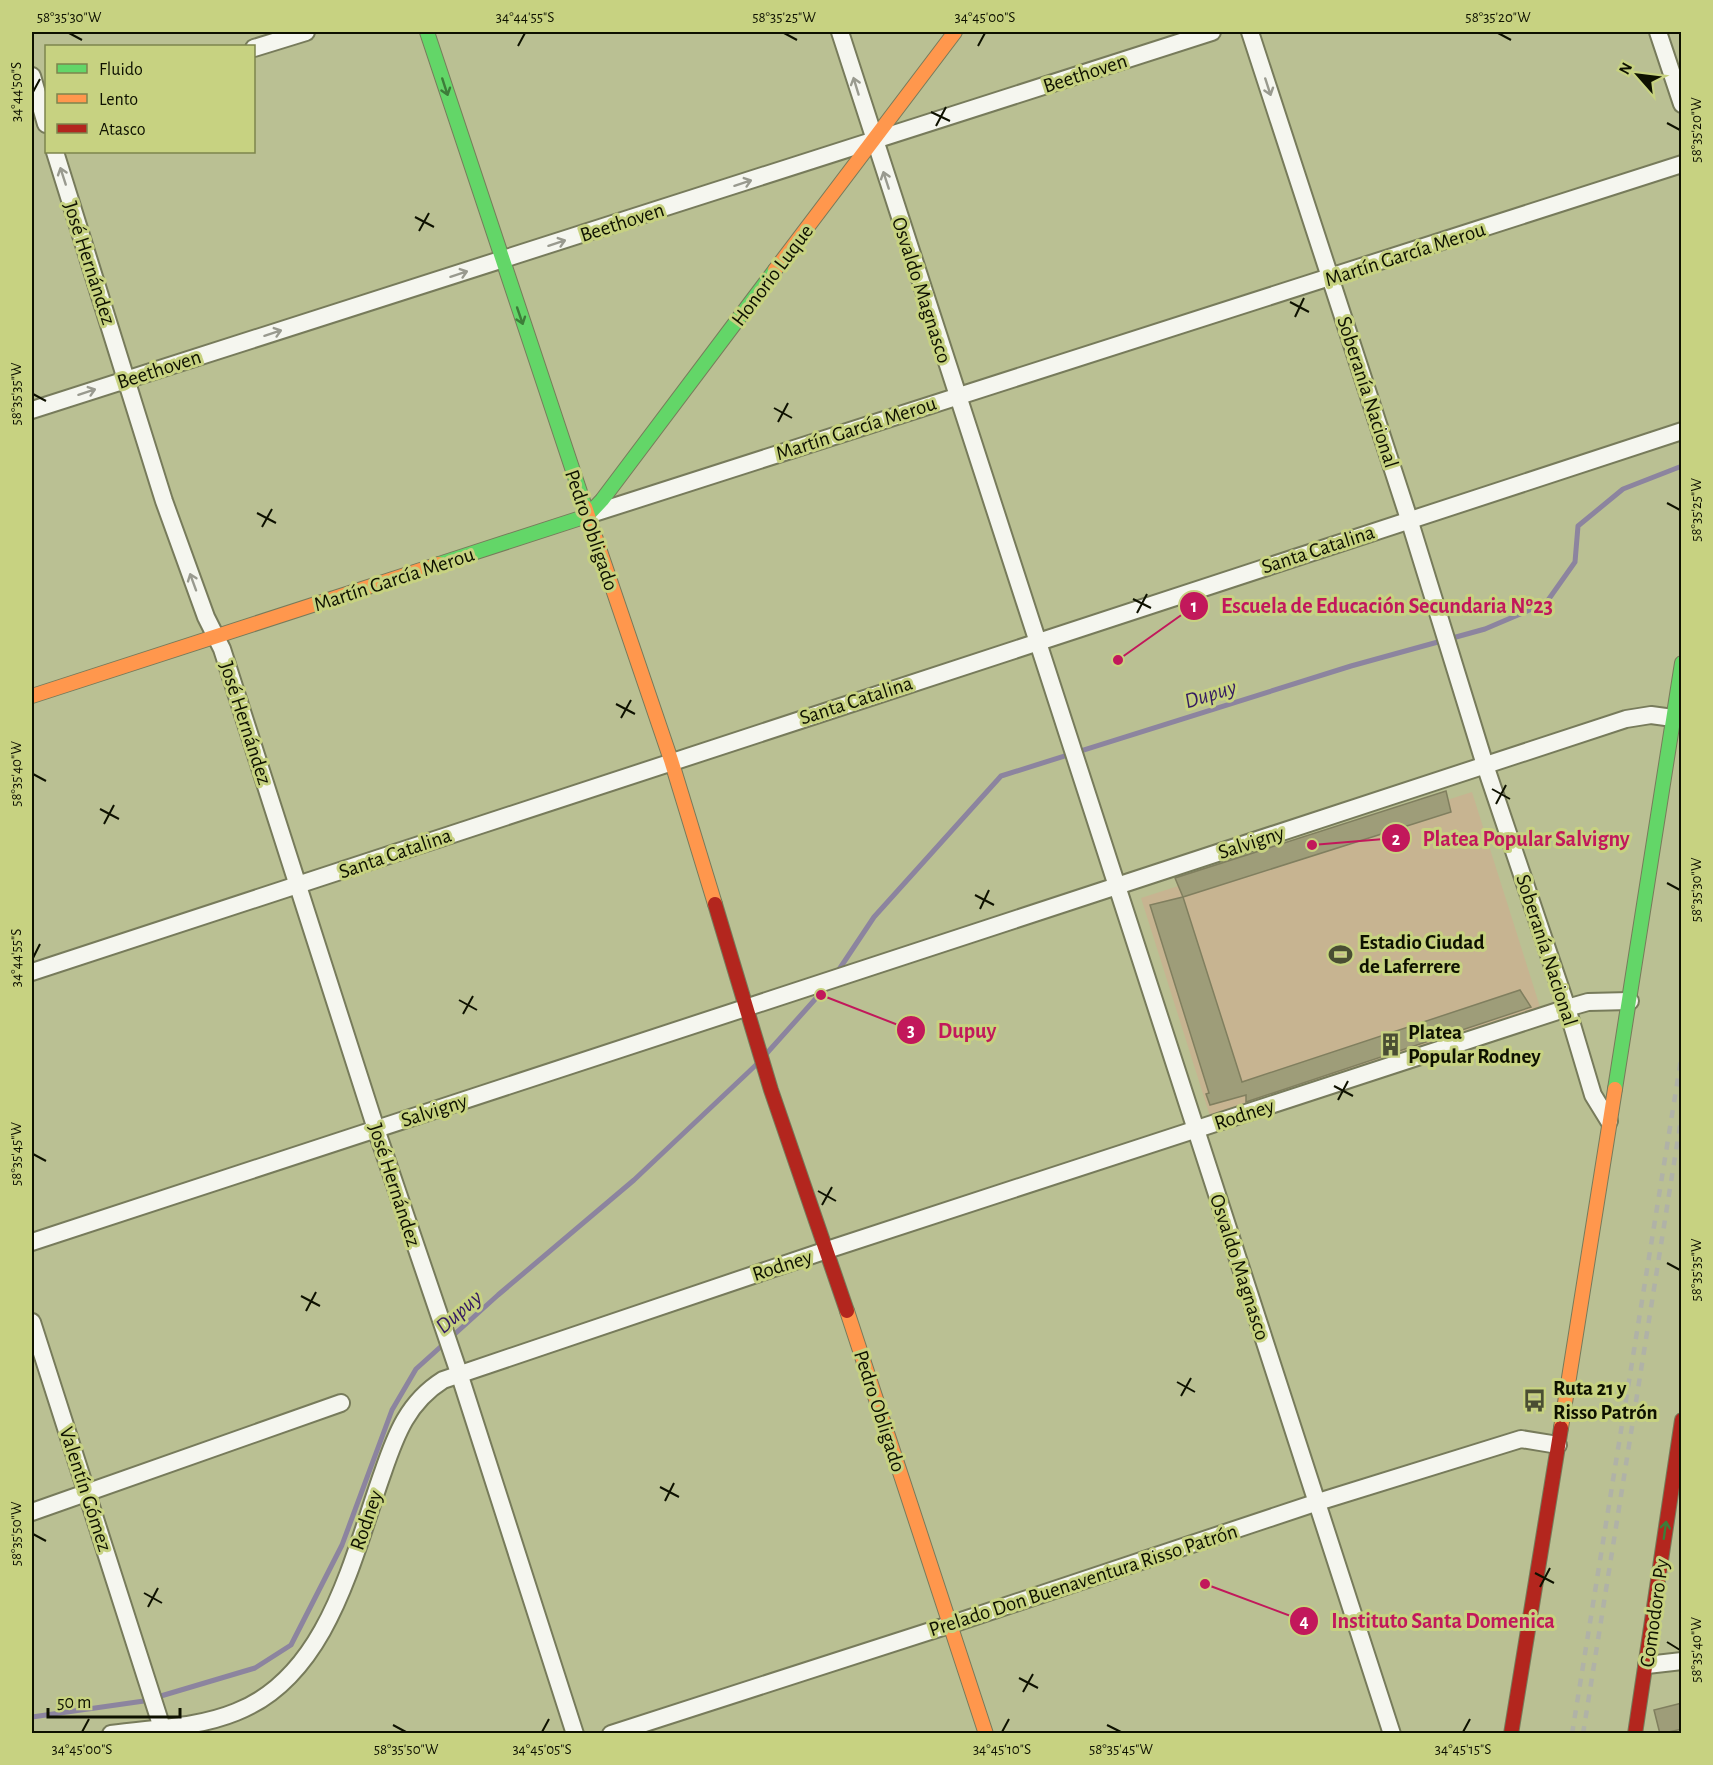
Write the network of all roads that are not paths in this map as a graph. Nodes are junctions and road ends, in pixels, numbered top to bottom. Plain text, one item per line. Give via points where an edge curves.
1 (306, 32) edge
2 (428, 32) edge
3 (840, 32) edge
4 (955, 32) edge
5 (1212, 32) edge
6 (1250, 32) edge
7 (1658, 32) edge
8 (255, 48) edge
9 (32, 76) edge
10 (1682, 104) edge
11 (42, 119) edge
12 (873, 141) junction
13 (55, 153) edge
14 (1682, 164) edge
15 (502, 261) junction
16 (1330, 278) junction
17 (127, 379) junction
18 (956, 395) junction
19 (32, 410) edge
20 (1682, 431) edge
21 (587, 516) junction
22 (1409, 519) junction
23 (215, 636) junction
24 (1036, 642) junction
25 (1682, 663) edge
26 (32, 696) edge
27 (1674, 718) junction
28 (670, 760) junction
29 (1485, 765) junction
30 (300, 885) junction
31 (1116, 887) junction
32 (32, 972) edge
33 (1630, 1001) junction
34 (748, 1008) junction
35 (1567, 1008) junction
36 (1609, 1121) junction
37 (376, 1129) junction
38 (1196, 1130) junction
39 (32, 1242) edge
40 (827, 1250) junction
41 (32, 1322) edge
42 (459, 1373) junction
43 (340, 1403) dead end
44 (1682, 1420) edge
45 (1557, 1445) junction
46 (88, 1493) junction
47 (1318, 1502) junction
48 (32, 1512) edge
49 (949, 1625) junction
50 (1682, 1661) edge
51 (1647, 1665) junction
52 (163, 1730) edge
53 (111, 1734) edge
54 (575, 1734) edge
55 (611, 1734) edge
56 (986, 1734) edge
57 (1392, 1734) edge
58 (1510, 1734) edge
59 (1635, 1734) edge

1 - 8 street
2 -> 15 street, Pedro Obligado
12 -> 3 street, Osvaldo Magnasco
4 - 12 street, Honorio Luque
5 - 12 street, Beethoven
6 -> 16 street, Soberanía Nacional
7 - 10 street
9 - 11 street
15 -> 12 street, Beethoven
18 -> 12 street, Osvaldo Magnasco
12 - 21 street, Honorio Luque
17 -> 13 street, José Hernández
14 - 16 street, Martín García Merou
17 -> 15 street, Beethoven
15 -> 21 street, Pedro Obligado
16 - 18 street, Martín García Merou
16 - 22 street, Soberanía Nacional
19 -> 17 street, Beethoven
23 -> 17 street, José Hernández via 164,501
18 - 21 street, Martín García Merou
18 - 24 street, Osvaldo Magnasco
20 - 22 street, Santa Catalina
21 - 23 street, Martín García Merou
21 - 28 street, Pedro Obligado
22 - 24 street, Santa Catalina
22 - 29 street, Soberanía Nacional
23 - 26 street, Martín García Merou
23 - 30 street, José Hernández
24 - 28 street, Santa Catalina
24 - 31 street, Osvaldo Magnasco
25 - 27 street
27 - 29 street, Salvigny via 1651,715 1626,719
27 - 33 street
28 - 30 street, Santa Catalina
28 - 34 street, Pedro Obligado
29 - 31 street, Salvigny
29 - 35 street, Soberanía Nacional
30 - 32 street, Santa Catalina
30 - 37 street, José Hernández
31 - 34 street, Salvigny
31 - 38 street, Osvaldo Magnasco
33 - 35 street, Rodney via 1588,1002
33 - 36 street
34 - 37 street, Salvigny
34 - 40 street, Pedro Obligado via 771,1090
35 - 36 street, Soberanía Nacional via 1593,1095
35 - 38 street, Rodney
36 - 45 street
37 - 39 street, Salvigny
37 - 42 street, José Hernández
38 - 40 street, Rodney
38 - 47 street, Osvaldo Magnasco
40 - 42 street, Rodney
40 - 49 street, Pedro Obligado
41 - 46 street, Valentín Gómez
42 - 52 street, Rodney via 425,1391 399,1426 333,1614 294,1671 267,1696 237,1712
42 - 54 street
43 - 46 street
51 -> 44 street, Comodoro Py
45 - 47 street, Prelado Don Buenaventura Risso Patrón via 1521,1439
45 - 58 street
46 - 48 street
46 - 52 street, Valentín Gómez
47 - 49 street, Prelado Don Buenaventura Risso Patrón
47 - 57 street, Osvaldo Magnasco
49 - 55 street, Prelado Don Buenaventura Risso Patrón
49 - 56 street, Pedro Obligado
50 - 51 street
51 - 59 street, Comodoro Py
52 - 53 street, Rodney

